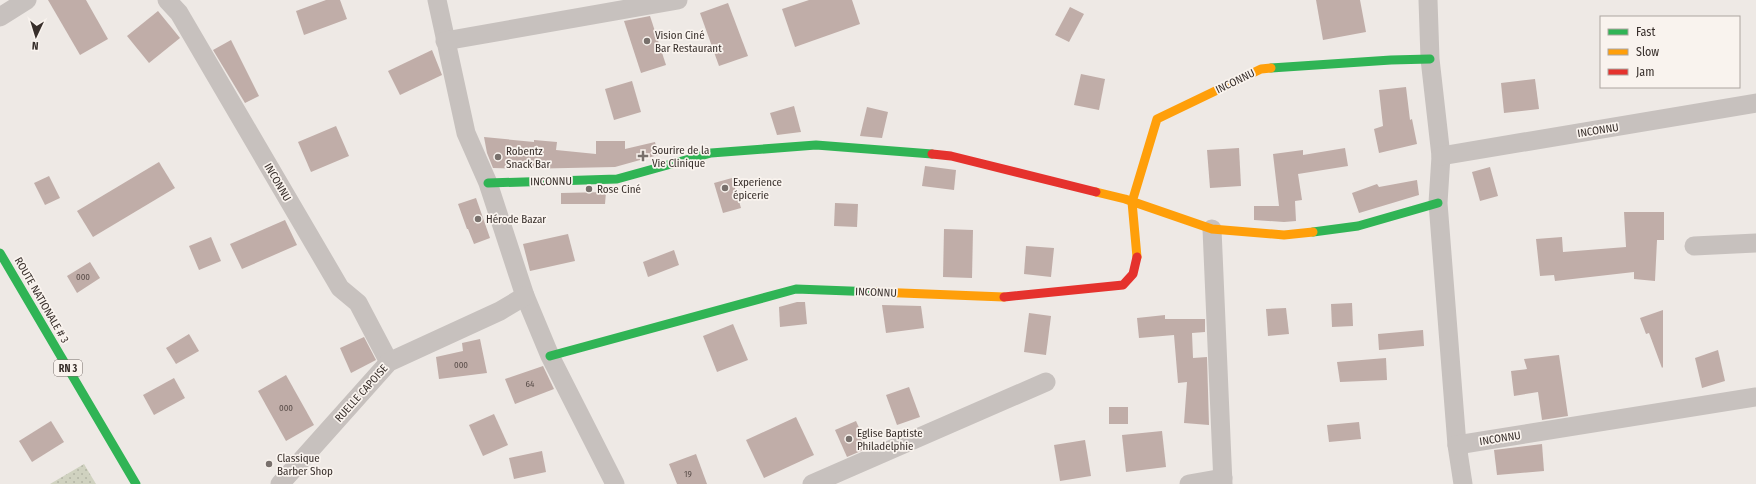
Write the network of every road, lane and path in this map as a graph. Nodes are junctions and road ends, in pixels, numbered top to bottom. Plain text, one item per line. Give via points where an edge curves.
1 (27, 0) edge
2 (168, 0) edge
3 (437, 0) edge
4 (674, 0) edge
5 (1428, 0) edge
6 (0, 18) edge
7 (445, 41) junction
8 (1430, 59) junction
9 (1756, 103) edge
10 (1441, 156) junction
11 (488, 183) junction
12 (1132, 202) junction
13 (1438, 203) junction
14 (1212, 229) junction
15 (1756, 243) edge
16 (1694, 246) dead end
17 (0, 253) edge
18 (525, 296) junction
19 (550, 356) junction
20 (388, 362) junction
21 (1046, 382) dead end
22 (1756, 397) edge
23 (1457, 445) junction
24 (1223, 481) edge
25 (136, 484) edge
26 (280, 484) edge
27 (615, 484) edge
28 (812, 484) edge
29 (1189, 484) edge
30 (1463, 484) edge

1 - 6 street
2 - 20 street, INCONNU via 179,14 340,288 358,303
3 - 7 street
4 - 7 street
5 - 8 street
7 - 11 street via 466,133
8 - 10 street
8 - 12 street, INCONNU via 1261,68 1156,119
9 - 10 street, INCONNU
10 - 13 street
11 - 12 street, INCONNU via 617,179 711,153 816,145 950,156
11 - 18 street
12 - 14 street, INCONNU
12 - 19 street, INCONNU via 1137,257 1133,274 1123,285 1009,297 796,289
13 - 14 street, INCONNU via 1358,226 1284,235
13 - 23 street
14 - 24 street
15 - 16 street
17 - 25 street, ROUTE NATIONALE # 3 / RN 3
18 - 19 street
18 - 20 street, RUELLE CAPOISE
19 - 27 street
20 - 26 street, RUELLE CAPOISE
21 - 28 street
22 - 23 street, INCONNU
23 - 30 street
24 - 29 street

